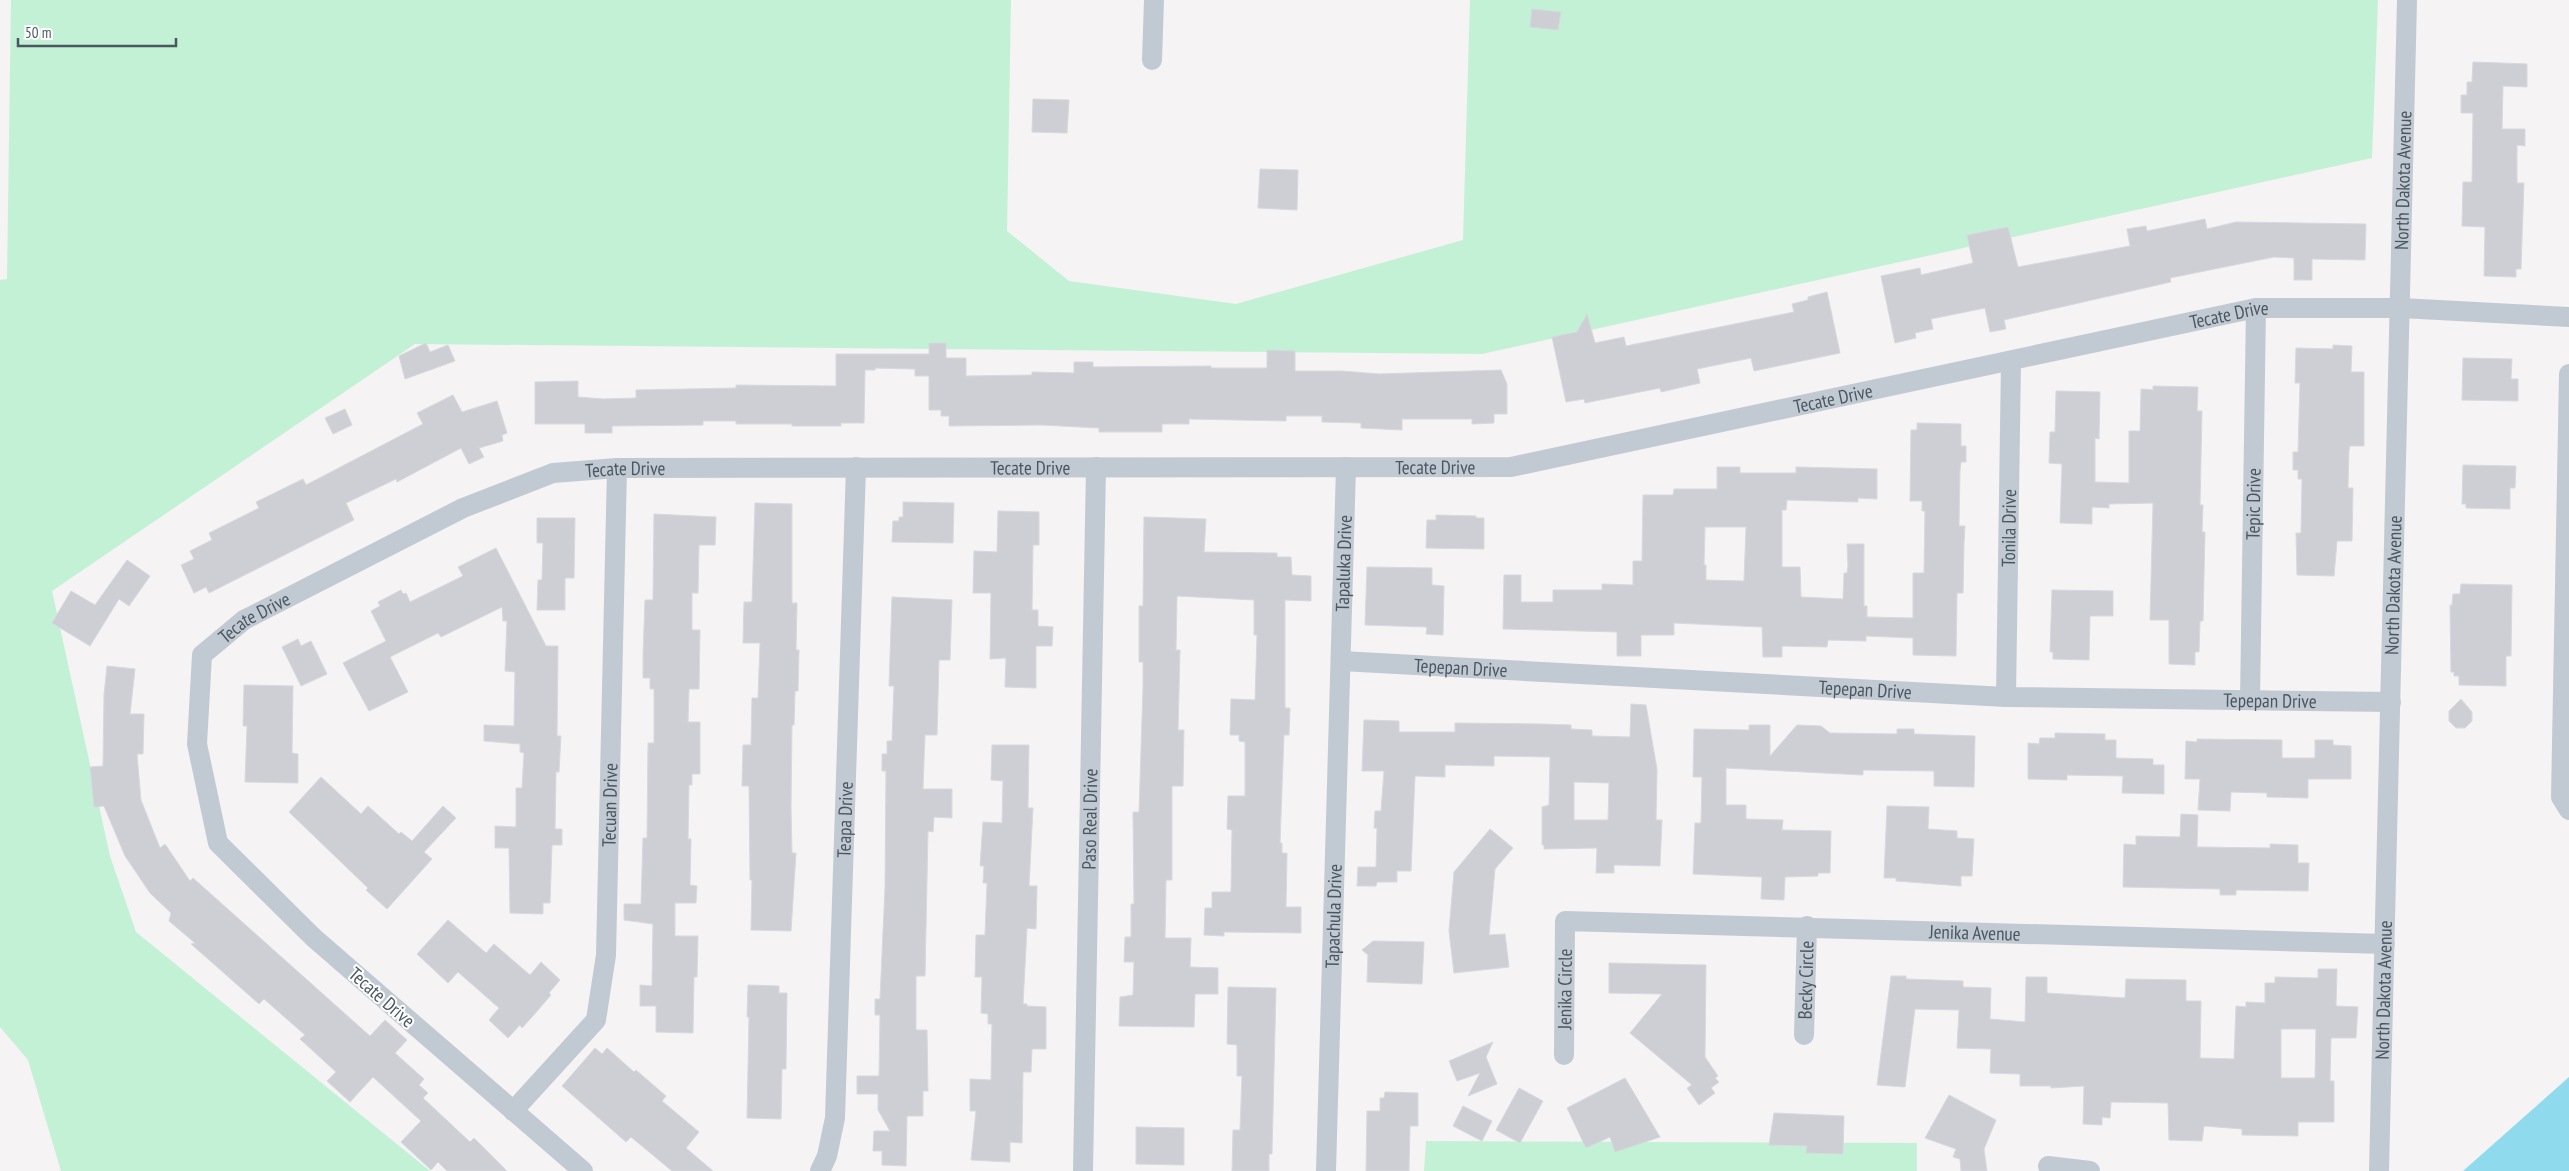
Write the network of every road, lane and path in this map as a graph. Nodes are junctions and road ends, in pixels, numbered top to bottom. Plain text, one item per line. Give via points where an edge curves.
1 (1154, 0) edge
2 (2407, 0) edge
3 (1152, 60) dead end
4 (2256, 308) junction
5 (2401, 308) junction
6 (2569, 317) edge
7 (2011, 361) junction
8 (2569, 374) edge
9 (856, 467) junction
10 (1096, 467) junction
11 (1346, 467) junction
12 (617, 468) junction
13 (2567, 531) edge
14 (1341, 661) junction
15 (2006, 696) junction
16 (2250, 700) junction
17 (2391, 702) junction
18 (2569, 810) edge
19 (1565, 921) joint
20 (1807, 926) junction
21 (2385, 944) junction
22 (1804, 1035) dead end
23 (1564, 1055) dead end
24 (513, 1111) junction
25 (2048, 1166) dead end
26 (583, 1171) edge
27 (820, 1171) edge
28 (1083, 1171) edge
29 (1326, 1171) edge
30 (2090, 1171) edge
31 (2379, 1171) edge

1 - 3 street
2 - 5 street, North Dakota Avenue
4 - 5 street, Tecate Drive
4 - 7 street, Tecate Drive
4 - 16 street, Tepic Drive
5 - 6 street, Tecate Drive
5 - 17 street, North Dakota Avenue
7 - 11 street, Tecate Drive via 1511,467
7 - 15 street, Tonila Drive
8 - 13 street
9 - 10 street, Tecate Drive
9 - 12 street, Tecate Drive
9 - 27 street, Teapa Drive via 835,1118 827,1156
10 - 11 street, Tecate Drive
10 - 28 street, Paso Real Drive
11 - 14 street, Tapaluka Drive
12 - 24 street, Tecuan Drive via 606,955 596,1020
12 - 24 street, Tecate Drive via 553,473 463,508 244,620 202,656 197,744 218,843 314,938
13 - 18 street via 2561,798
14 - 15 street, Tepepan Drive
14 - 29 street, Tapachula Drive
15 - 16 street, Tepepan Drive
16 - 17 street, Tepepan Drive
17 - 21 street, North Dakota Avenue
19 - 20 street, Jenika Avenue
19 - 23 street, Jenika Circle
20 - 21 street, Jenika Avenue
20 - 22 street, Becky Circle
21 - 31 street, North Dakota Avenue
24 - 26 street, Tecate Drive
25 - 30 street

